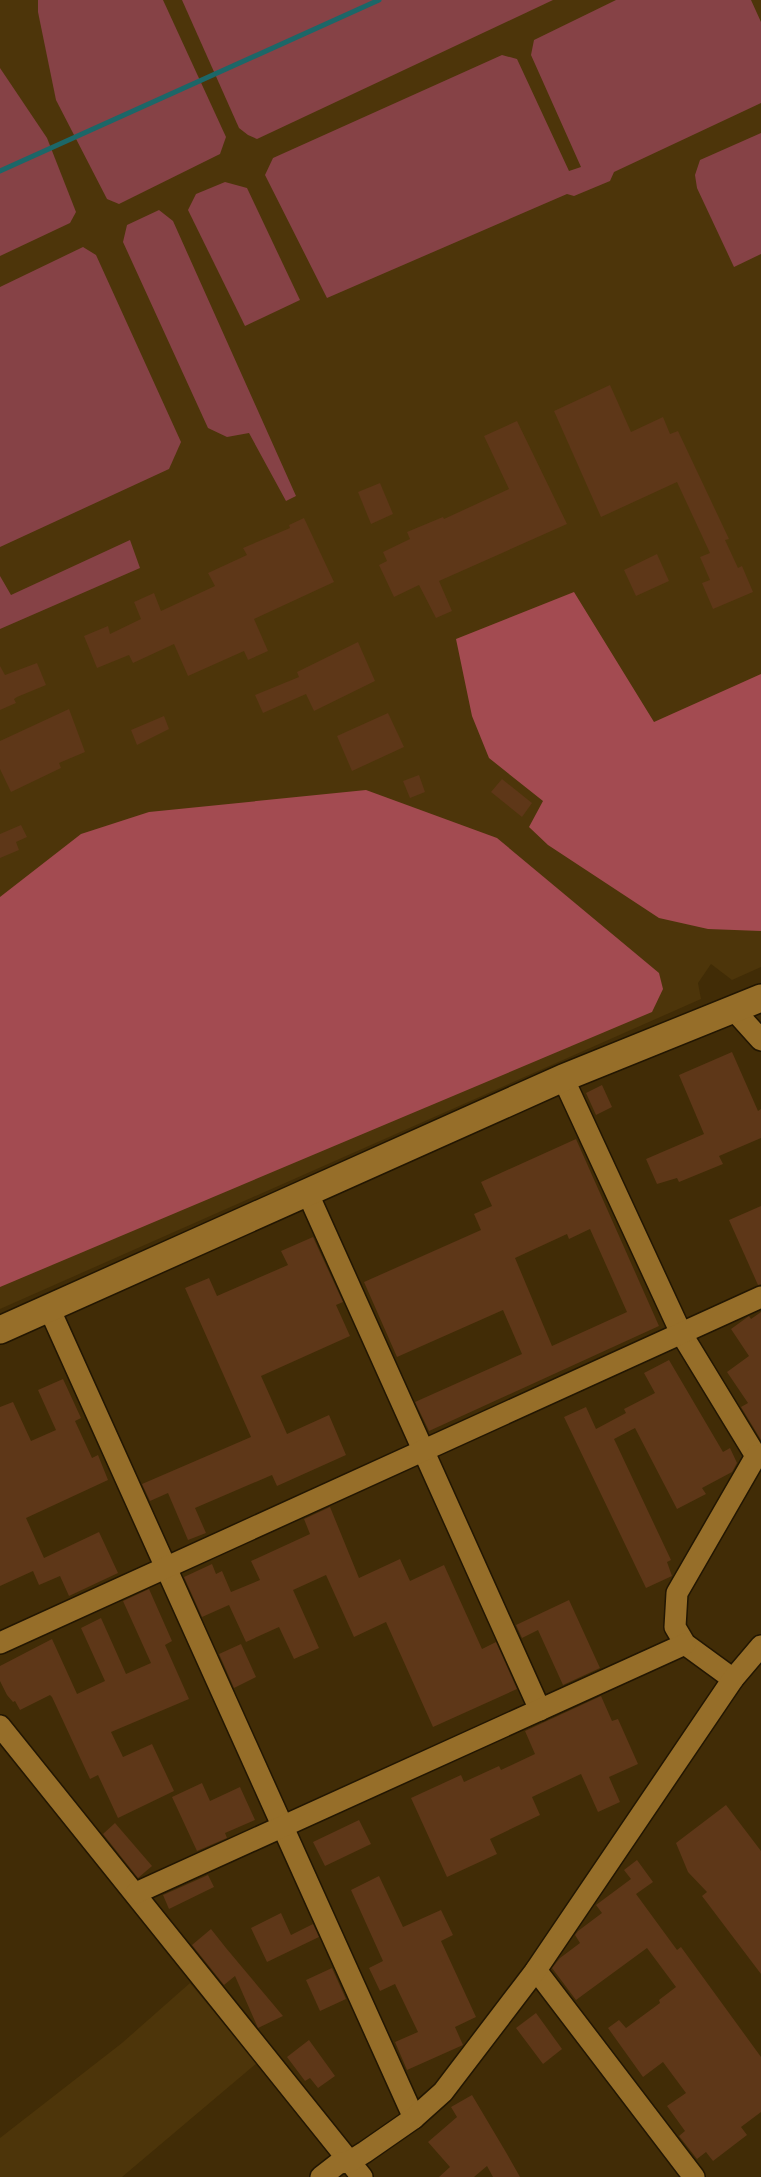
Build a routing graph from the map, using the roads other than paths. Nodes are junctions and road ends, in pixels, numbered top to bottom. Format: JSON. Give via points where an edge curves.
{"nodes":[{"id":1,"x":761,"y":998,"type":"edge"},
{"id":2,"x":734,"y":1010,"type":"junction"},
{"id":3,"x":761,"y":1040,"type":"edge"},
{"id":4,"x":563,"y":1078,"type":"junction"},
{"id":5,"x":308,"y":1194,"type":"junction"},
{"id":6,"x":761,"y":1297,"type":"edge"},
{"id":7,"x":49,"y":1308,"type":"junction"},
{"id":8,"x":0,"y":1330,"type":"edge"},
{"id":9,"x":681,"y":1333,"type":"junction"},
{"id":10,"x":423,"y":1450,"type":"junction"},
{"id":11,"x":759,"y":1457,"type":"edge"},
{"id":12,"x":166,"y":1567,"type":"junction"},
{"id":13,"x":0,"y":1643,"type":"edge"},
{"id":14,"x":685,"y":1644,"type":"junction"},
{"id":15,"x":761,"y":1646,"type":"edge"},
{"id":16,"x":733,"y":1679,"type":"junction"},
{"id":17,"x":540,"y":1710,"type":"junction"},
{"id":18,"x":0,"y":1726,"type":"edge"},
{"id":19,"x":282,"y":1827,"type":"junction"},
{"id":20,"x":136,"y":1893,"type":"junction"},
{"id":21,"x":536,"y":1970,"type":"junction"},
{"id":22,"x":414,"y":2118,"type":"junction"},
{"id":23,"x":356,"y":2169,"type":"edge"},
{"id":24,"x":321,"y":2177,"type":"edge"},
{"id":25,"x":694,"y":2177,"type":"edge"}],
"edges":[{"from":1,"to":2,"type":"street"},
{"from":2,"to":3,"type":"street"},
{"from":2,"to":4,"type":"street"},
{"from":4,"to":5,"type":"street"},
{"from":4,"to":9,"type":"street"},
{"from":5,"to":7,"type":"street"},
{"from":5,"to":10,"type":"street"},
{"from":6,"to":9,"type":"street"},
{"from":7,"to":8,"type":"street"},
{"from":7,"to":12,"type":"street"},
{"from":9,"to":10,"type":"street"},
{"from":9,"to":11,"type":"street"},
{"from":10,"to":12,"type":"street"},
{"from":10,"to":17,"type":"street"},
{"from":11,"to":14,"type":"street","via":[[677,1593],[675,1627]]},
{"from":12,"to":13,"type":"street"},
{"from":12,"to":19,"type":"street"},
{"from":14,"to":16,"type":"street"},
{"from":14,"to":17,"type":"street"},
{"from":15,"to":16,"type":"street"},
{"from":16,"to":21,"type":"street"},
{"from":17,"to":19,"type":"street"},
{"from":18,"to":20,"type":"street"},
{"from":19,"to":20,"type":"street"},
{"from":19,"to":22,"type":"street"},
{"from":20,"to":23,"type":"street"},
{"from":21,"to":22,"type":"street","via":[[443,2092]]},
{"from":21,"to":25,"type":"street"},
{"from":22,"to":23,"type":"street"},
{"from":23,"to":24,"type":"street","via":[[339,2163]]}]}
